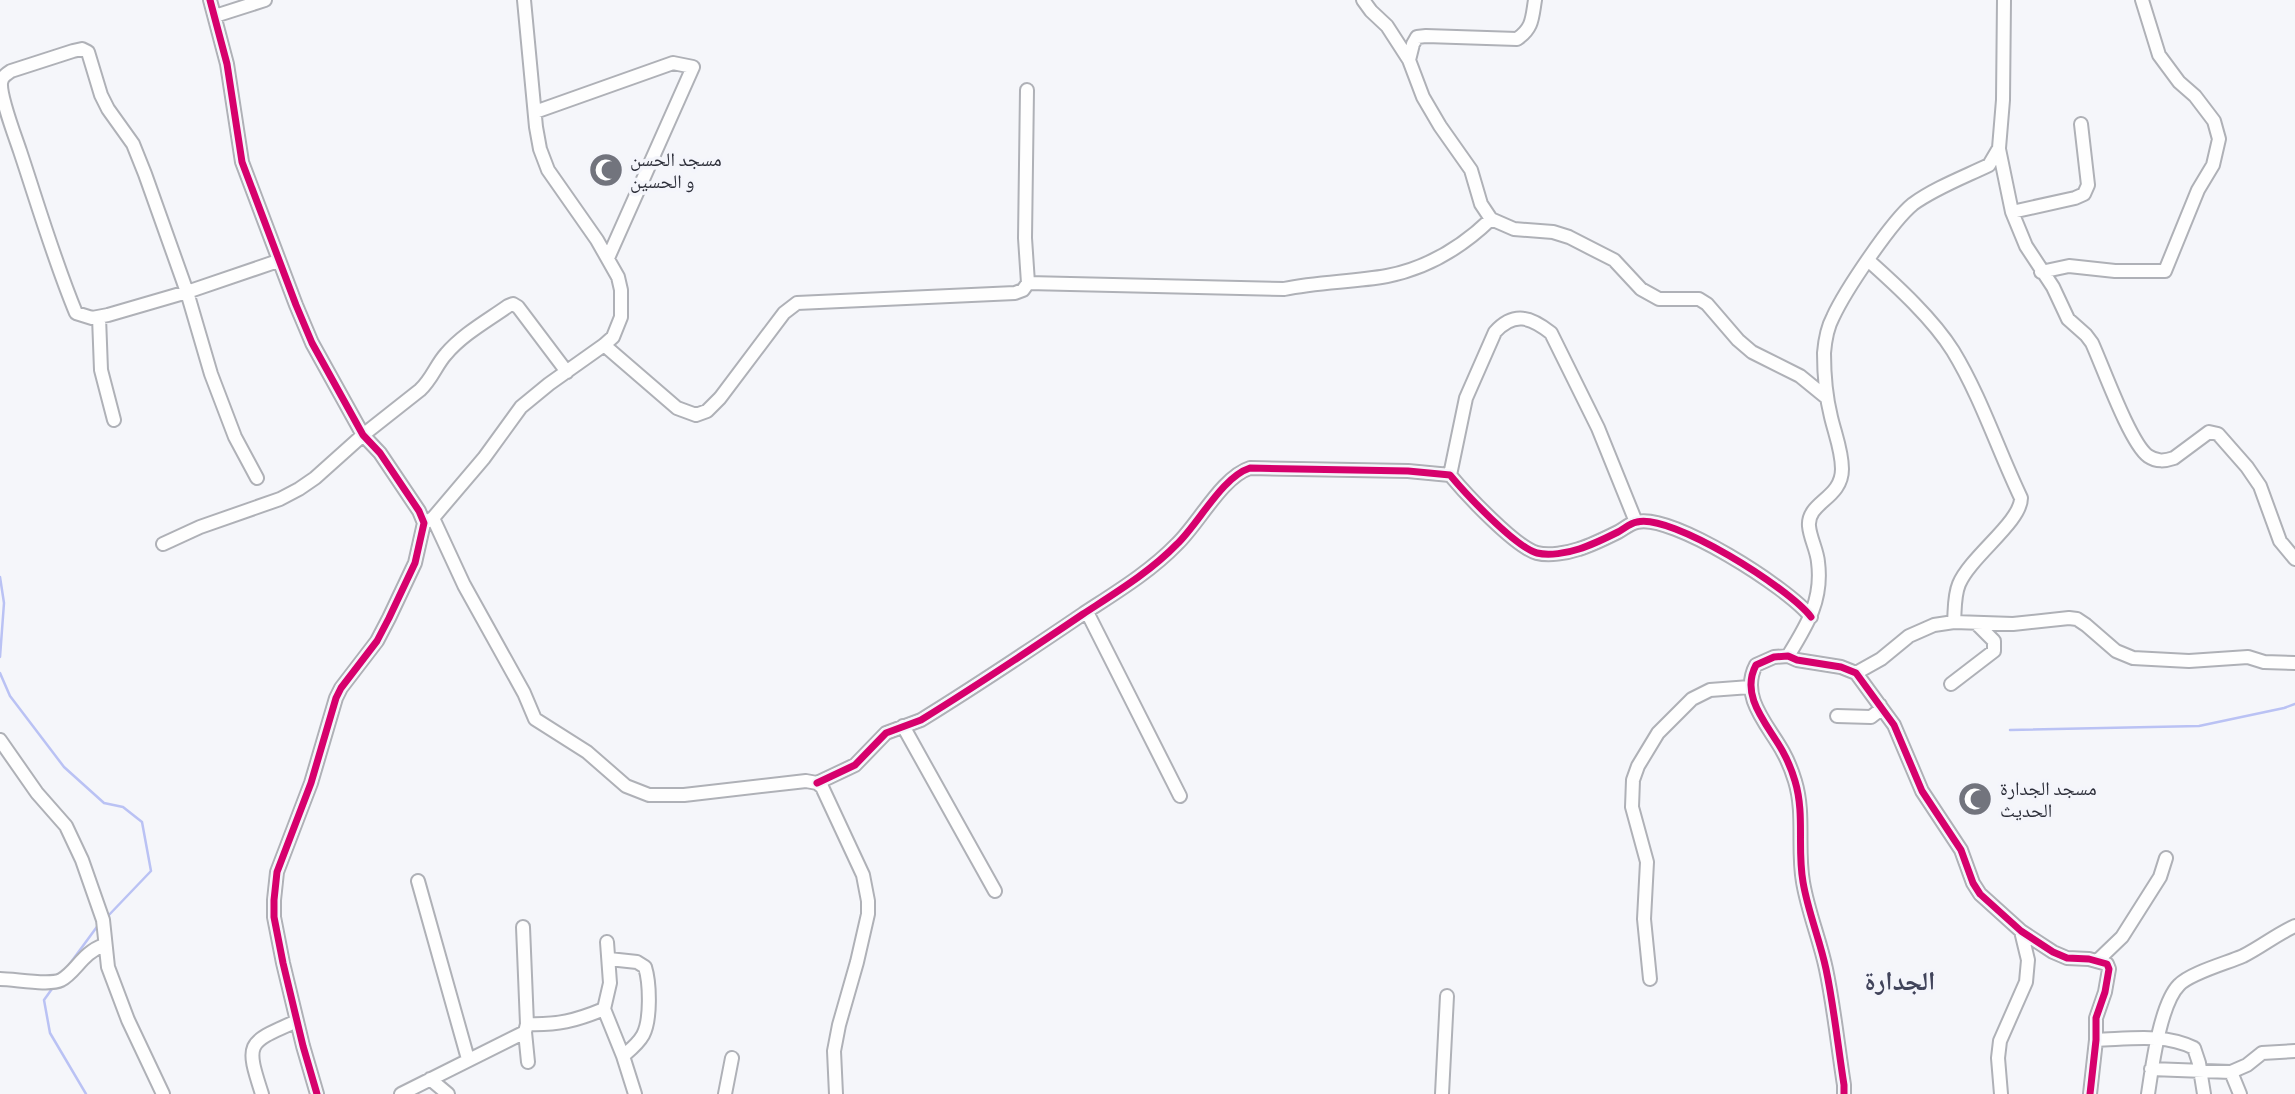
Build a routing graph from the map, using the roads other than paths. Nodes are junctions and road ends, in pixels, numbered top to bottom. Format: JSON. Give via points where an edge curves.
{"nodes":[{"id":1,"x":210,"y":0,"type":"edge"},
{"id":2,"x":265,"y":0,"type":"edge"},
{"id":3,"x":524,"y":0,"type":"edge"},
{"id":4,"x":1363,"y":0,"type":"edge"},
{"id":5,"x":1535,"y":0,"type":"edge"},
{"id":6,"x":2004,"y":0,"type":"edge"},
{"id":7,"x":2142,"y":0,"type":"edge"},
{"id":8,"x":215,"y":16,"type":"junction"},
{"id":9,"x":1409,"y":60,"type":"junction"},
{"id":10,"x":1027,"y":90,"type":"dead end"},
{"id":11,"x":535,"y":111,"type":"junction"},
{"id":12,"x":2081,"y":124,"type":"dead end"},
{"id":13,"x":1999,"y":148,"type":"junction"},
{"id":14,"x":1989,"y":165,"type":"junction"},
{"id":15,"x":2003,"y":170,"type":"junction"},
{"id":16,"x":2012,"y":212,"type":"junction"},
{"id":17,"x":1491,"y":219,"type":"junction"},
{"id":18,"x":608,"y":258,"type":"junction"},
{"id":19,"x":278,"y":261,"type":"junction"},
{"id":20,"x":1869,"y":261,"type":"junction"},
{"id":21,"x":2041,"y":272,"type":"junction"},
{"id":22,"x":1028,"y":283,"type":"junction"},
{"id":23,"x":187,"y":292,"type":"junction"},
{"id":24,"x":99,"y":317,"type":"junction"},
{"id":25,"x":604,"y":345,"type":"junction"},
{"id":26,"x":567,"y":372,"type":"junction"},
{"id":27,"x":1827,"y":398,"type":"junction"},
{"id":28,"x":114,"y":420,"type":"dead end"},
{"id":29,"x":363,"y":435,"type":"junction"},
{"id":30,"x":1450,"y":475,"type":"junction"},
{"id":31,"x":257,"y":478,"type":"dead end"},
{"id":32,"x":428,"y":521,"type":"junction"},
{"id":33,"x":1636,"y":522,"type":"junction"},
{"id":34,"x":163,"y":544,"type":"dead end"},
{"id":35,"x":2295,"y":559,"type":"edge"},
{"id":36,"x":1087,"y":612,"type":"junction"},
{"id":37,"x":1811,"y":617,"type":"junction"},
{"id":38,"x":1954,"y":622,"type":"junction"},
{"id":39,"x":1976,"y":623,"type":"junction"},
{"id":40,"x":1788,"y":656,"type":"junction"},
{"id":41,"x":2295,"y":663,"type":"edge"},
{"id":42,"x":1856,"y":673,"type":"junction"},
{"id":43,"x":1951,"y":684,"type":"dead end"},
{"id":44,"x":1750,"y":688,"type":"junction"},
{"id":45,"x":1880,"y":705,"type":"junction"},
{"id":46,"x":1837,"y":716,"type":"dead end"},
{"id":47,"x":903,"y":726,"type":"junction"},
{"id":48,"x":0,"y":740,"type":"edge"},
{"id":49,"x":817,"y":783,"type":"junction"},
{"id":50,"x":1180,"y":796,"type":"dead end"},
{"id":51,"x":2166,"y":858,"type":"dead end"},
{"id":52,"x":418,"y":881,"type":"dead end"},
{"id":53,"x":995,"y":891,"type":"dead end"},
{"id":54,"x":2295,"y":926,"type":"edge"},
{"id":55,"x":523,"y":927,"type":"dead end"},
{"id":56,"x":2021,"y":931,"type":"junction"},
{"id":57,"x":607,"y":942,"type":"dead end"},
{"id":58,"x":104,"y":945,"type":"junction"},
{"id":59,"x":609,"y":959,"type":"junction"},
{"id":60,"x":2097,"y":961,"type":"junction"},
{"id":61,"x":0,"y":979,"type":"edge"},
{"id":62,"x":1650,"y":979,"type":"dead end"},
{"id":63,"x":1447,"y":996,"type":"dead end"},
{"id":64,"x":604,"y":1009,"type":"junction"},
{"id":65,"x":297,"y":1021,"type":"junction"},
{"id":66,"x":526,"y":1028,"type":"junction"},
{"id":67,"x":2158,"y":1038,"type":"junction"},
{"id":68,"x":2096,"y":1040,"type":"junction"},
{"id":69,"x":2295,"y":1051,"type":"edge"},
{"id":70,"x":623,"y":1056,"type":"junction"},
{"id":71,"x":732,"y":1058,"type":"dead end"},
{"id":72,"x":468,"y":1059,"type":"junction"},
{"id":73,"x":528,"y":1062,"type":"dead end"},
{"id":74,"x":2151,"y":1069,"type":"junction"},
{"id":75,"x":2200,"y":1071,"type":"junction"},
{"id":76,"x":2231,"y":1072,"type":"junction"},
{"id":77,"x":430,"y":1079,"type":"junction"},
{"id":78,"x":163,"y":1094,"type":"edge"},
{"id":79,"x":262,"y":1094,"type":"edge"},
{"id":80,"x":317,"y":1094,"type":"edge"},
{"id":81,"x":401,"y":1094,"type":"edge"},
{"id":82,"x":448,"y":1094,"type":"edge"},
{"id":83,"x":635,"y":1094,"type":"edge"},
{"id":84,"x":725,"y":1094,"type":"edge"},
{"id":85,"x":836,"y":1094,"type":"edge"},
{"id":86,"x":1442,"y":1094,"type":"edge"},
{"id":87,"x":1844,"y":1094,"type":"edge"},
{"id":88,"x":2001,"y":1094,"type":"edge"},
{"id":89,"x":2090,"y":1094,"type":"edge"},
{"id":90,"x":2148,"y":1094,"type":"edge"},
{"id":91,"x":2204,"y":1094,"type":"edge"},
{"id":92,"x":2240,"y":1094,"type":"edge"}],
"edges":[{"from":1,"to":8,"type":"street"},
{"from":2,"to":8,"type":"street"},
{"from":3,"to":11,"type":"street"},
{"from":4,"to":9,"type":"street"},
{"from":5,"to":9,"type":"street","via":[[1527,32],[1517,39],[1418,37]]},
{"from":6,"to":13,"type":"street"},
{"from":7,"to":21,"type":"street","via":[[2160,55],[2217,129],[2213,165],[2165,271],[2069,266]]},
{"from":8,"to":19,"type":"street","via":[[242,162]]},
{"from":9,"to":17,"type":"street","via":[[1423,97],[1471,170],[1481,204]]},
{"from":10,"to":22,"type":"street"},
{"from":11,"to":18,"type":"street","via":[[548,170]]},
{"from":11,"to":18,"type":"street","via":[[673,63],[693,66]]},
{"from":12,"to":16,"type":"street","via":[[2088,185],[2084,194]]},
{"from":13,"to":14,"type":"street"},
{"from":13,"to":15,"type":"street"},
{"from":14,"to":15,"type":"street"},
{"from":14,"to":20,"type":"street","via":[[1915,203]]},
{"from":15,"to":16,"type":"street"},
{"from":16,"to":21,"type":"street"},
{"from":17,"to":22,"type":"street","via":[[1431,262],[1378,277],[1284,289]]},
{"from":17,"to":27,"type":"street","via":[[1514,229],[1569,237],[1614,260],[1641,289],[1659,299],[1699,299],[1752,352],[1800,376]]},
{"from":18,"to":25,"type":"street","via":[[621,290],[621,317],[613,337]]},
{"from":19,"to":23,"type":"street"},
{"from":19,"to":29,"type":"street","via":[[313,343]]},
{"from":20,"to":27,"type":"street","via":[[1828,330],[1824,354]]},
{"from":20,"to":38,"type":"street","via":[[1951,349],[2021,498],[2016,515],[1959,584]]},
{"from":21,"to":35,"type":"street","via":[[2069,321],[2089,338],[2142,450],[2155,460],[2169,460],[2209,432],[2218,434],[2260,486],[2280,541]]},
{"from":22,"to":25,"type":"street","via":[[1015,293],[797,303],[784,313],[720,398],[696,415],[677,408]]},
{"from":23,"to":24,"type":"street"},
{"from":23,"to":24,"type":"street","via":[[133,144],[104,102],[88,52],[72,51],[8,73],[2,89],[76,313]]},
{"from":23,"to":31,"type":"street","via":[[235,438]]},
{"from":24,"to":28,"type":"street","via":[[100,370]]},
{"from":25,"to":26,"type":"street"},
{"from":26,"to":29,"type":"street","via":[[513,304],[461,338],[428,383]]},
{"from":26,"to":32,"type":"street","via":[[521,407],[484,458]]},
{"from":27,"to":37,"type":"street","via":[[1842,467],[1836,490],[1809,518],[1819,565]]},
{"from":29,"to":32,"type":"street"},
{"from":29,"to":34,"type":"street","via":[[299,489]]},
{"from":30,"to":33,"type":"street","via":[[1482,510],[1537,553],[1577,550]]},
{"from":30,"to":33,"type":"street","via":[[1466,398],[1495,332],[1503,324],[1525,318],[1550,334],[1598,428]]},
{"from":30,"to":36,"type":"street","via":[[1281,467],[1239,471],[1176,546]]},
{"from":32,"to":49,"type":"street","via":[[535,719],[587,752],[626,786],[649,795],[684,795]]},
{"from":32,"to":65,"type":"street","via":[[415,563],[389,618],[336,698],[311,783],[277,872],[274,917]]},
{"from":33,"to":37,"type":"street","via":[[1652,521],[1728,554],[1790,595]]},
{"from":36,"to":47,"type":"street","via":[[921,720]]},
{"from":36,"to":50,"type":"street"},
{"from":37,"to":40,"type":"street"},
{"from":38,"to":39,"type":"street"},
{"from":38,"to":42,"type":"street","via":[[1924,628]]},
{"from":39,"to":41,"type":"street","via":[[2073,618],[2116,651],[2133,658],[2248,657]]},
{"from":39,"to":43,"type":"street","via":[[1994,640],[1994,651]]},
{"from":40,"to":42,"type":"street"},
{"from":40,"to":44,"type":"street","via":[[1756,665]]},
{"from":42,"to":45,"type":"street"},
{"from":44,"to":62,"type":"street","via":[[1710,690],[1692,699],[1658,733],[1633,780],[1632,807],[1647,862],[1644,919]]},
{"from":44,"to":87,"type":"street","via":[[1796,785],[1801,809],[1801,872],[1826,969]]},
{"from":45,"to":46,"type":"street","via":[[1871,717]]},
{"from":45,"to":56,"type":"street","via":[[1922,791],[1961,850],[1973,883]]},
{"from":47,"to":49,"type":"street","via":[[881,737],[855,765]]},
{"from":47,"to":53,"type":"street"},
{"from":48,"to":58,"type":"street","via":[[66,825],[103,920]]},
{"from":49,"to":85,"type":"street","via":[[863,875],[868,901],[836,1038]]},
{"from":51,"to":60,"type":"street","via":[[2160,877],[2122,937]]},
{"from":52,"to":72,"type":"street"},
{"from":54,"to":67,"type":"street","via":[[2178,985]]},
{"from":55,"to":66,"type":"street"},
{"from":56,"to":60,"type":"street","via":[[2062,956]]},
{"from":56,"to":88,"type":"street","via":[[2028,960],[2026,982],[2000,1041]]},
{"from":57,"to":59,"type":"street"},
{"from":58,"to":61,"type":"street","via":[[62,979]]},
{"from":58,"to":78,"type":"street","via":[[112,978]]},
{"from":59,"to":64,"type":"street"},
{"from":59,"to":70,"type":"street","via":[[637,962],[648,977],[646,1026]]},
{"from":60,"to":68,"type":"street","via":[[2109,969],[2096,1018]]},
{"from":63,"to":86,"type":"street"},
{"from":64,"to":66,"type":"street","via":[[576,1021]]},
{"from":64,"to":70,"type":"street"},
{"from":65,"to":79,"type":"street","via":[[258,1040],[252,1050],[251,1062]]},
{"from":65,"to":80,"type":"street"},
{"from":66,"to":72,"type":"street"},
{"from":66,"to":73,"type":"street"},
{"from":67,"to":68,"type":"street"},
{"from":67,"to":74,"type":"street"},
{"from":67,"to":75,"type":"street","via":[[2194,1048]]},
{"from":68,"to":89,"type":"street"},
{"from":69,"to":76,"type":"street","via":[[2262,1053]]},
{"from":70,"to":83,"type":"street"},
{"from":71,"to":84,"type":"street"},
{"from":72,"to":77,"type":"street"},
{"from":74,"to":75,"type":"street"},
{"from":74,"to":90,"type":"street"},
{"from":75,"to":76,"type":"street"},
{"from":75,"to":91,"type":"street"},
{"from":76,"to":92,"type":"street"},
{"from":77,"to":81,"type":"street"},
{"from":77,"to":82,"type":"street"}]}
